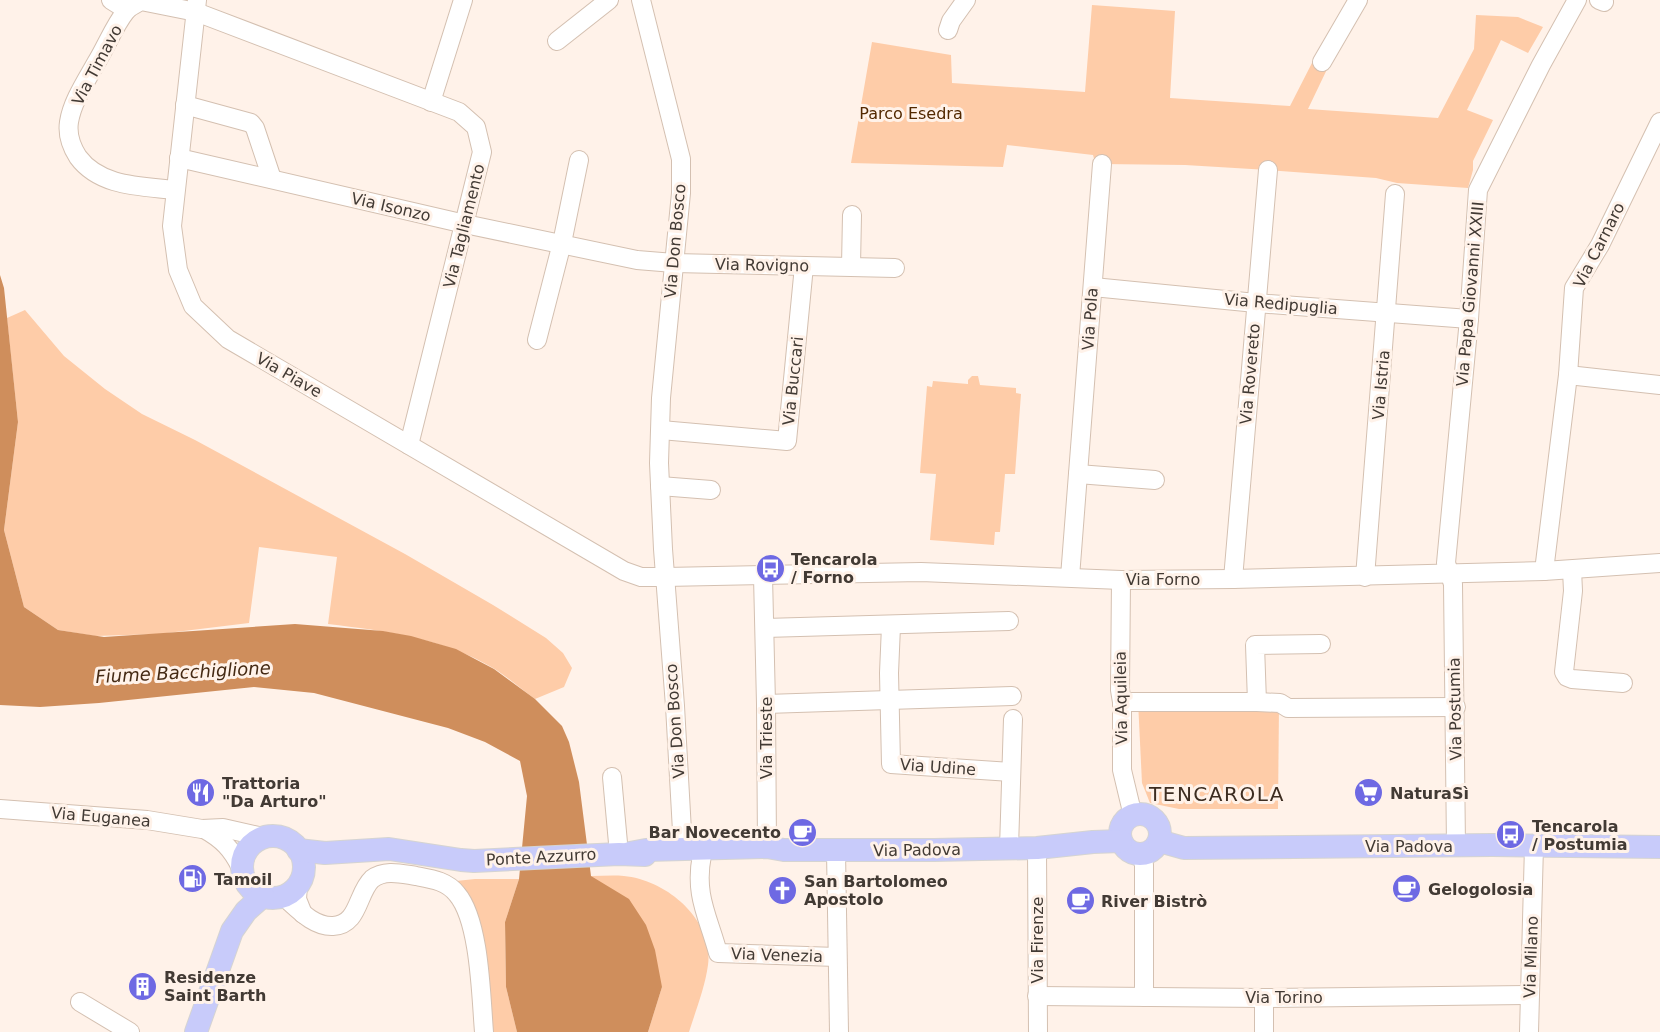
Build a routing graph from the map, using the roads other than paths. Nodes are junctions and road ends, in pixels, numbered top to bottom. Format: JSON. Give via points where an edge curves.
{"nodes":[{"id":1,"x":111,"y":0,"type":"edge"},
{"id":2,"x":463,"y":0,"type":"edge"},
{"id":3,"x":609,"y":0,"type":"edge"},
{"id":4,"x":630,"y":0,"type":"edge"},
{"id":5,"x":636,"y":0,"type":"edge"},
{"id":6,"x":641,"y":0,"type":"edge"},
{"id":7,"x":966,"y":0,"type":"edge"},
{"id":8,"x":1358,"y":0,"type":"edge"},
{"id":9,"x":1577,"y":0,"type":"edge"},
{"id":10,"x":196,"y":6,"type":"edge"},
{"id":11,"x":127,"y":10,"type":"junction"},
{"id":12,"x":948,"y":30,"type":"dead end"},
{"id":13,"x":557,"y":41,"type":"dead end"},
{"id":14,"x":1322,"y":62,"type":"dead end"},
{"id":15,"x":431,"y":102,"type":"junction"},
{"id":16,"x":185,"y":105,"type":"junction"},
{"id":17,"x":1660,"y":122,"type":"edge"},
{"id":18,"x":179,"y":158,"type":"junction"},
{"id":19,"x":579,"y":160,"type":"dead end"},
{"id":20,"x":1101,"y":164,"type":"dead end"},
{"id":21,"x":1268,"y":170,"type":"dead end"},
{"id":22,"x":272,"y":179,"type":"junction"},
{"id":23,"x":175,"y":190,"type":"junction"},
{"id":24,"x":1395,"y":194,"type":"dead end"},
{"id":25,"x":852,"y":215,"type":"dead end"},
{"id":26,"x":465,"y":224,"type":"junction"},
{"id":27,"x":562,"y":243,"type":"junction"},
{"id":28,"x":674,"y":263,"type":"junction"},
{"id":29,"x":804,"y":266,"type":"junction"},
{"id":30,"x":851,"y":266,"type":"junction"},
{"id":31,"x":895,"y":268,"type":"dead end"},
{"id":32,"x":1093,"y":287,"type":"junction"},
{"id":33,"x":1256,"y":303,"type":"junction"},
{"id":34,"x":1386,"y":313,"type":"junction"},
{"id":35,"x":1469,"y":320,"type":"junction"},
{"id":36,"x":537,"y":340,"type":"dead end"},
{"id":37,"x":1568,"y":375,"type":"junction"},
{"id":38,"x":1660,"y":385,"type":"edge"},
{"id":39,"x":661,"y":429,"type":"junction"},
{"id":40,"x":409,"y":445,"type":"junction"},
{"id":41,"x":1078,"y":474,"type":"junction"},
{"id":42,"x":1155,"y":480,"type":"dead end"},
{"id":43,"x":660,"y":486,"type":"junction"},
{"id":44,"x":711,"y":490,"type":"dead end"},
{"id":45,"x":1660,"y":563,"type":"edge"},
{"id":46,"x":1572,"y":570,"type":"junction"},
{"id":47,"x":1544,"y":571,"type":"junction"},
{"id":48,"x":1449,"y":574,"type":"junction"},
{"id":49,"x":763,"y":576,"type":"junction"},
{"id":50,"x":665,"y":577,"type":"junction"},
{"id":51,"x":1070,"y":577,"type":"junction"},
{"id":52,"x":1365,"y":577,"type":"junction"},
{"id":53,"x":1233,"y":579,"type":"junction"},
{"id":54,"x":1121,"y":580,"type":"junction"},
{"id":55,"x":1009,"y":621,"type":"dead end"},
{"id":56,"x":891,"y":626,"type":"junction"},
{"id":57,"x":765,"y":628,"type":"junction"},
{"id":58,"x":1321,"y":644,"type":"dead end"},
{"id":59,"x":1623,"y":683,"type":"dead end"},
{"id":60,"x":1012,"y":696,"type":"dead end"},
{"id":61,"x":889,"y":701,"type":"junction"},
{"id":62,"x":1122,"y":702,"type":"junction"},
{"id":63,"x":1257,"y":702,"type":"junction"},
{"id":64,"x":766,"y":704,"type":"junction"},
{"id":65,"x":1456,"y":707,"type":"junction"},
{"id":66,"x":1013,"y":719,"type":"dead end"},
{"id":67,"x":1011,"y":772,"type":"junction"},
{"id":68,"x":612,"y":777,"type":"dead end"},
{"id":69,"x":0,"y":809,"type":"edge"},
{"id":70,"x":1133,"y":816,"type":"junction"},
{"id":71,"x":202,"y":829,"type":"junction"},
{"id":72,"x":263,"y":837,"type":"junction"},
{"id":73,"x":1121,"y":841,"type":"junction"},
{"id":74,"x":1456,"y":846,"type":"junction"},
{"id":75,"x":1534,"y":846,"type":"junction"},
{"id":76,"x":1660,"y":847,"type":"edge"},
{"id":77,"x":775,"y":848,"type":"junction"},
{"id":78,"x":1009,"y":848,"type":"junction"},
{"id":79,"x":1037,"y":848,"type":"junction"},
{"id":80,"x":298,"y":849,"type":"junction"},
{"id":81,"x":836,"y":850,"type":"junction"},
{"id":82,"x":348,"y":852,"type":"junction"},
{"id":83,"x":692,"y":852,"type":"junction"},
{"id":84,"x":1148,"y":853,"type":"junction"},
{"id":85,"x":619,"y":854,"type":"junction"},
{"id":86,"x":474,"y":861,"type":"joint"},
{"id":87,"x":242,"y":872,"type":"junction"},
{"id":88,"x":286,"y":889,"type":"junction"},
{"id":89,"x":232,"y":931,"type":"junction"},
{"id":90,"x":837,"y":957,"type":"junction"},
{"id":91,"x":1530,"y":995,"type":"junction"},
{"id":92,"x":1037,"y":996,"type":"junction"},
{"id":93,"x":1144,"y":997,"type":"junction"},
{"id":94,"x":1264,"y":998,"type":"junction"},
{"id":95,"x":80,"y":1002,"type":"dead end"},
{"id":96,"x":130,"y":1032,"type":"edge"},
{"id":97,"x":196,"y":1032,"type":"edge"},
{"id":98,"x":484,"y":1032,"type":"edge"},
{"id":99,"x":839,"y":1032,"type":"edge"},
{"id":100,"x":1038,"y":1032,"type":"edge"},
{"id":101,"x":1264,"y":1032,"type":"edge"},
{"id":102,"x":1530,"y":1032,"type":"edge"}],
"edges":[{"from":1,"to":11,"type":"street"},
{"from":2,"to":15,"type":"street"},
{"from":3,"to":13,"type":"street"},
{"from":4,"to":5,"type":"street"},
{"from":6,"to":28,"type":"street","name":"Via Don Bosco","via":[[681,159]]},
{"from":7,"to":12,"type":"street"},
{"from":8,"to":14,"type":"street"},
{"from":9,"to":35,"type":"street","name":"Via Papa Giovanni XXIII","via":[[1478,190]]},
{"from":10,"to":11,"type":"street","name":"Via Timavo","via":[[141,1]]},
{"from":10,"to":15,"type":"street","name":"Via Tagliamento"},
{"from":10,"to":16,"type":"street","name":"Via Piave"},
{"from":11,"to":23,"type":"street","name":"Via Timavo","via":[[74,108],[69,137],[83,163],[100,176],[121,183]]},
{"from":15,"to":26,"type":"street","name":"Via Tagliamento","via":[[459,112],[476,127],[482,152]]},
{"from":16,"to":18,"type":"street","name":"Via Piave"},
{"from":16,"to":22,"type":"street","via":[[251,123]]},
{"from":17,"to":37,"type":"street","name":"Via Carnaro","via":[[1574,288]]},
{"from":18,"to":22,"type":"street","name":"Via Isonzo"},
{"from":18,"to":23,"type":"street","name":"Via Piave"},
{"from":19,"to":27,"type":"street"},
{"from":20,"to":32,"type":"street","name":"Via Pola"},
{"from":21,"to":33,"type":"street","name":"Via Rovereto"},
{"from":22,"to":26,"type":"street","name":"Via Isonzo"},
{"from":23,"to":40,"type":"street","name":"Via Piave","via":[[172,226],[178,270],[193,306],[228,339]]},
{"from":24,"to":34,"type":"street","name":"Via Istria"},
{"from":25,"to":30,"type":"street"},
{"from":26,"to":27,"type":"street","name":"Via Isonzo"},
{"from":26,"to":40,"type":"street","name":"Via Tagliamento"},
{"from":27,"to":28,"type":"street","name":"Via Isonzo","via":[[637,260]]},
{"from":27,"to":36,"type":"street"},
{"from":28,"to":29,"type":"street","name":"Via Rovigno"},
{"from":28,"to":39,"type":"street","name":"Via Don Bosco"},
{"from":29,"to":30,"type":"street","name":"Via Rovigno"},
{"from":29,"to":39,"type":"street","name":"Via Buccari","via":[[787,441]]},
{"from":30,"to":31,"type":"street","name":"Via Rovigno"},
{"from":32,"to":33,"type":"street","name":"Via Redipuglia"},
{"from":32,"to":41,"type":"street","name":"Via Pola"},
{"from":33,"to":34,"type":"street","name":"Via Redipuglia"},
{"from":33,"to":53,"type":"street","name":"Via Rovereto"},
{"from":34,"to":35,"type":"street","name":"Via Redipuglia"},
{"from":34,"to":52,"type":"street","name":"Via Istria"},
{"from":35,"to":48,"type":"street","name":"Via Papa Giovanni XXIII","via":[[1446,563]]},
{"from":37,"to":38,"type":"street"},
{"from":37,"to":47,"type":"street","name":"Via Carnaro"},
{"from":39,"to":43,"type":"street","name":"Via Don Bosco"},
{"from":40,"to":50,"type":"street","name":"Via Piave","via":[[624,571]]},
{"from":41,"to":42,"type":"street"},
{"from":41,"to":51,"type":"street","name":"Via Pola"},
{"from":43,"to":44,"type":"street"},
{"from":43,"to":50,"type":"street","name":"Via Don Bosco"},
{"from":45,"to":46,"type":"street","name":"Via Forno"},
{"from":46,"to":47,"type":"street","name":"Via Forno"},
{"from":46,"to":59,"type":"street","via":[[1564,672],[1572,679]]},
{"from":47,"to":48,"type":"street","name":"Via Forno"},
{"from":48,"to":52,"type":"street","name":"Via Forno"},
{"from":48,"to":65,"type":"street","name":"Via Postumia","via":[[1454,585]]},
{"from":49,"to":50,"type":"street","name":"Via Forno"},
{"from":49,"to":51,"type":"street","name":"Via Forno","via":[[921,572]]},
{"from":49,"to":57,"type":"street","name":"Via Trieste"},
{"from":50,"to":83,"type":"street","name":"Via Don Bosco"},
{"from":51,"to":54,"type":"street","name":"Via Forno"},
{"from":52,"to":53,"type":"street","name":"Via Forno"},
{"from":53,"to":54,"type":"street","name":"Via Forno"},
{"from":54,"to":62,"type":"street","name":"Via Aquileia"},
{"from":55,"to":56,"type":"street"},
{"from":56,"to":57,"type":"street"},
{"from":56,"to":61,"type":"street"},
{"from":57,"to":64,"type":"street","name":"Via Trieste"},
{"from":58,"to":63,"type":"street","via":[[1255,645]]},
{"from":60,"to":61,"type":"street"},
{"from":61,"to":64,"type":"street"},
{"from":61,"to":67,"type":"street","name":"Via Udine","via":[[891,764]]},
{"from":62,"to":63,"type":"street"},
{"from":62,"to":70,"type":"street","name":"Via Aquileia","via":[[1122,770]]},
{"from":63,"to":65,"type":"street","via":[[1280,703],[1288,708]]},
{"from":64,"to":77,"type":"street","name":"Via Trieste"},
{"from":65,"to":74,"type":"street","name":"Via Postumia"},
{"from":66,"to":67,"type":"street"},
{"from":67,"to":78,"type":"street"},
{"from":68,"to":85,"type":"street"},
{"from":69,"to":71,"type":"street","name":"Via Euganea","via":[[117,817]]},
{"from":70,"to":73,"type":"main road","via":[[1122,826]]},
{"from":70,"to":84,"type":"main road","via":[[1146,816],[1159,828]]},
{"from":71,"to":72,"type":"street","name":"Via Euganea","via":[[223,828]]},
{"from":71,"to":87,"type":"street","name":"Via Euganea","via":[[224,842]]},
{"from":72,"to":80,"type":"main road","name":"Via Euganea","via":[[286,839]]},
{"from":72,"to":87,"type":"main road","via":[[247,849]]},
{"from":73,"to":79,"type":"main road","name":"Via Padova"},
{"from":73,"to":84,"type":"main road","name":"Via Padova","via":[[1129,851]]},
{"from":74,"to":75,"type":"main road","name":"Via Padova"},
{"from":74,"to":84,"type":"main road","name":"Via Padova","via":[[1184,848]]},
{"from":75,"to":76,"type":"main road","name":"Via Padova"},
{"from":75,"to":91,"type":"street","name":"Via Milano"},
{"from":77,"to":81,"type":"main road","name":"Via Padova"},
{"from":77,"to":83,"type":"main road","name":"Via Padova","via":[[767,853]]},
{"from":78,"to":79,"type":"main road","name":"Via Padova"},
{"from":78,"to":81,"type":"main road","name":"Via Padova"},
{"from":79,"to":92,"type":"street","name":"Via Firenze"},
{"from":80,"to":82,"type":"main road","name":"Via Euganea"},
{"from":80,"to":88,"type":"main road","via":[[304,865]]},
{"from":81,"to":90,"type":"street","name":"Via Venezia"},
{"from":82,"to":86,"type":"main road","name":"Via Euganea","via":[[374,848]]},
{"from":82,"to":88,"type":"main road","name":"Via Euganea"},
{"from":83,"to":85,"type":"main road","name":"Via Padova"},
{"from":83,"to":90,"type":"street","name":"Via Venezia","via":[[699,894],[718,953]]},
{"from":84,"to":93,"type":"street"},
{"from":85,"to":86,"type":"main road","name":"Ponte Azzurro"},
{"from":87,"to":88,"type":"main road","name":"Via Euganea","via":[[250,889]]},
{"from":87,"to":89,"type":"main road"},
{"from":88,"to":89,"type":"main road","via":[[246,910]]},
{"from":88,"to":98,"type":"street","via":[[303,914],[334,927],[350,918],[372,879],[387,873],[446,884],[458,894],[471,922]]},
{"from":89,"to":97,"type":"main road"},
{"from":90,"to":99,"type":"street","name":"Via Venezia"},
{"from":91,"to":94,"type":"street","name":"Via Torino"},
{"from":91,"to":102,"type":"street","name":"Via Milano"},
{"from":92,"to":93,"type":"street","name":"Via Torino"},
{"from":92,"to":100,"type":"street","name":"Via Firenze"},
{"from":93,"to":94,"type":"street","name":"Via Torino"},
{"from":94,"to":101,"type":"street"},
{"from":95,"to":96,"type":"street"}]}
